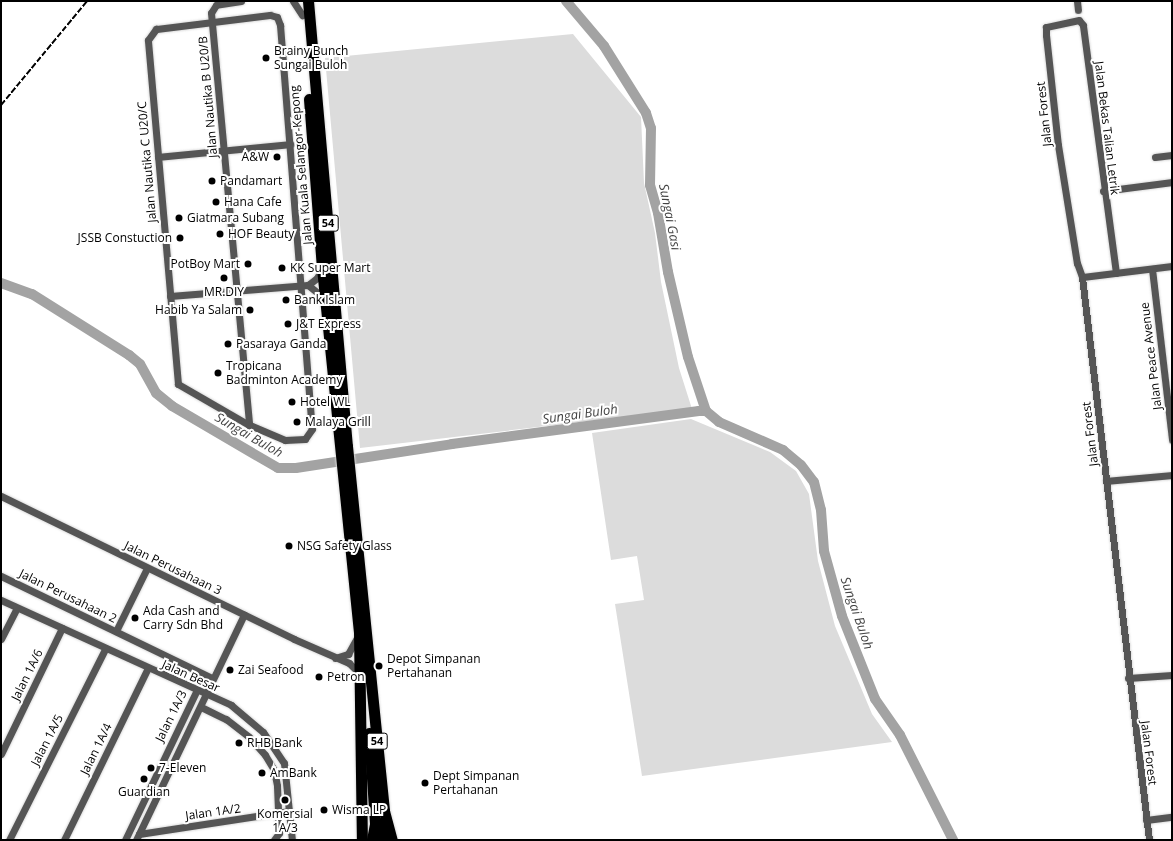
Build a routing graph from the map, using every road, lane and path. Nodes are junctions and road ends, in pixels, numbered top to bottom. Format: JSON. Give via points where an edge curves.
{"nodes":[{"id":1,"x":241,"y":1,"type":"edge"},
{"id":2,"x":292,"y":1,"type":"edge"},
{"id":3,"x":300,"y":1,"type":"edge"},
{"id":4,"x":308,"y":1,"type":"edge"},
{"id":5,"x":1077,"y":1,"type":"edge"},
{"id":6,"x":1078,"y":10,"type":"dead end"},
{"id":7,"x":302,"y":15,"type":"junction"},
{"id":8,"x":212,"y":24,"type":"junction"},
{"id":9,"x":1046,"y":27,"type":"joint"},
{"id":10,"x":290,"y":144,"type":"junction"},
{"id":11,"x":224,"y":151,"type":"junction"},
{"id":12,"x":1172,"y":155,"type":"edge"},
{"id":13,"x":158,"y":157,"type":"junction"},
{"id":14,"x":1155,"y":157,"type":"dead end"},
{"id":15,"x":1172,"y":182,"type":"edge"},
{"id":16,"x":1103,"y":191,"type":"junction"},
{"id":17,"x":1172,"y":266,"type":"edge"},
{"id":18,"x":322,"y":268,"type":"junction"},
{"id":19,"x":1152,"y":269,"type":"junction"},
{"id":20,"x":1116,"y":273,"type":"junction"},
{"id":21,"x":1082,"y":277,"type":"junction"},
{"id":22,"x":304,"y":285,"type":"junction"},
{"id":23,"x":237,"y":290,"type":"junction"},
{"id":24,"x":170,"y":296,"type":"junction"},
{"id":25,"x":326,"y":300,"type":"junction"},
{"id":26,"x":249,"y":425,"type":"junction"},
{"id":27,"x":1172,"y":440,"type":"edge"},
{"id":28,"x":344,"y":446,"type":"junction"},
{"id":29,"x":346,"y":469,"type":"junction"},
{"id":30,"x":1172,"y":475,"type":"edge"},
{"id":31,"x":1106,"y":481,"type":"junction"},
{"id":32,"x":1,"y":496,"type":"edge"},
{"id":33,"x":147,"y":568,"type":"junction"},
{"id":34,"x":1,"y":576,"type":"edge"},
{"id":35,"x":1,"y":600,"type":"edge"},
{"id":36,"x":17,"y":608,"type":"junction"},
{"id":37,"x":244,"y":614,"type":"junction"},
{"id":38,"x":62,"y":628,"type":"junction"},
{"id":39,"x":116,"y":631,"type":"junction"},
{"id":40,"x":358,"y":632,"type":"junction"},
{"id":41,"x":1,"y":639,"type":"edge"},
{"id":42,"x":368,"y":640,"type":"junction"},
{"id":43,"x":105,"y":649,"type":"junction"},
{"id":44,"x":335,"y":658,"type":"junction"},
{"id":45,"x":148,"y":668,"type":"junction"},
{"id":46,"x":359,"y":672,"type":"junction"},
{"id":47,"x":1172,"y":674,"type":"edge"},
{"id":48,"x":212,"y":678,"type":"junction"},
{"id":49,"x":1128,"y":678,"type":"junction"},
{"id":50,"x":197,"y":690,"type":"junction"},
{"id":51,"x":207,"y":694,"type":"junction"},
{"id":52,"x":201,"y":707,"type":"junction"},
{"id":53,"x":1,"y":754,"type":"edge"},
{"id":54,"x":290,"y":811,"type":"junction"},
{"id":55,"x":384,"y":811,"type":"junction"},
{"id":56,"x":278,"y":813,"type":"junction"},
{"id":57,"x":1172,"y":817,"type":"edge"},
{"id":58,"x":360,"y":819,"type":"junction"},
{"id":59,"x":1146,"y":820,"type":"junction"},
{"id":60,"x":137,"y":837,"type":"edge"},
{"id":61,"x":8,"y":840,"type":"edge"},
{"id":62,"x":64,"y":840,"type":"edge"},
{"id":63,"x":125,"y":840,"type":"edge"},
{"id":64,"x":274,"y":840,"type":"edge"},
{"id":65,"x":292,"y":840,"type":"edge"},
{"id":66,"x":355,"y":840,"type":"edge"},
{"id":67,"x":362,"y":840,"type":"edge"},
{"id":68,"x":372,"y":840,"type":"edge"},
{"id":69,"x":381,"y":840,"type":"edge"},
{"id":70,"x":392,"y":840,"type":"edge"},
{"id":71,"x":1149,"y":840,"type":"edge"}],
"edges":[{"from":1,"to":8,"type":"street","name":"Jalan Nautika B U20/B","via":[[213,7]]},
{"from":2,"to":7,"type":"street"},
{"from":3,"to":7,"type":"highway","name":"Jalan Kuala Selangor-Kepong","number":"54"},
{"from":4,"to":28,"type":"highway","name":"Jalan Kuala Selangor-Kepong","number":"54"},
{"from":5,"to":6,"type":"street"},
{"from":7,"to":18,"type":"highway","name":"Jalan Kuala Selangor-Kepong","number":"54"},
{"from":8,"to":10,"type":"street","via":[[270,15],[277,17]]},
{"from":8,"to":11,"type":"street","name":"Jalan Nautika B U20/B"},
{"from":8,"to":13,"type":"street","name":"Jalan Nautika C U20/C","via":[[156,29],[148,40]]},
{"from":9,"to":16,"type":"street","name":"Jalan Bekas Talian Letrik","via":[[1079,20],[1082,22]]},
{"from":9,"to":21,"type":"street","name":"Jalan Forest","via":[[1058,145],[1077,263]]},
{"from":10,"to":11,"type":"street"},
{"from":10,"to":22,"type":"street"},
{"from":11,"to":13,"type":"street"},
{"from":11,"to":23,"type":"street","name":"Jalan Nautika B U20/B"},
{"from":12,"to":14,"type":"street"},
{"from":13,"to":24,"type":"street","name":"Jalan Nautika C U20/C"},
{"from":15,"to":16,"type":"street"},
{"from":16,"to":20,"type":"street","name":"Jalan Bekas Talian Letrik"},
{"from":17,"to":19,"type":"street"},
{"from":18,"to":22,"type":"street","via":[[319,276]]},
{"from":18,"to":25,"type":"highway","name":"Jalan Kuala Selangor-Kepong","number":"54"},
{"from":19,"to":20,"type":"street"},
{"from":19,"to":27,"type":"street","name":"Jalan Peace Avenue"},
{"from":20,"to":21,"type":"street"},
{"from":21,"to":31,"type":"street","name":"Jalan Forest"},
{"from":22,"to":23,"type":"street"},
{"from":22,"to":25,"type":"street","via":[[319,291]]},
{"from":22,"to":26,"type":"street","via":[[312,430],[305,439],[284,440]]},
{"from":23,"to":24,"type":"street"},
{"from":23,"to":26,"type":"street","name":"Jalan Nautika B U20/B"},
{"from":24,"to":26,"type":"street","name":"Jalan Nautika C U20/C","via":[[178,384]]},
{"from":25,"to":28,"type":"highway","name":"Jalan Kuala Selangor-Kepong","number":"54"},
{"from":28,"to":29,"type":"highway","number":"54"},
{"from":29,"to":40,"type":"highway","number":"54"},
{"from":29,"to":42,"type":"highway","number":"54"},
{"from":30,"to":31,"type":"street"},
{"from":31,"to":49,"type":"street","name":"Jalan Forest"},
{"from":32,"to":33,"type":"street","name":"Jalan Perusahaan 3"},
{"from":33,"to":37,"type":"street","name":"Jalan Perusahaan 3"},
{"from":33,"to":39,"type":"street"},
{"from":34,"to":39,"type":"street","name":"Jalan Perusahaan 2"},
{"from":35,"to":36,"type":"street","name":"Jalan Besar"},
{"from":36,"to":38,"type":"street","name":"Jalan Besar"},
{"from":36,"to":41,"type":"street"},
{"from":37,"to":44,"type":"street","name":"Jalan Perusahaan 3"},
{"from":37,"to":48,"type":"street","name":"Jalan 1A/3","via":[[230,647]]},
{"from":38,"to":43,"type":"street","name":"Jalan Besar"},
{"from":38,"to":53,"type":"street","name":"Jalan 1A/6"},
{"from":39,"to":48,"type":"street","name":"Jalan Perusahaan 2"},
{"from":40,"to":44,"type":"street","via":[[348,654]]},
{"from":40,"to":46,"type":"highway","number":"54"},
{"from":42,"to":55,"type":"highway","number":"54"},
{"from":42,"to":68,"type":"highway","via":[[365,663],[375,824]]},
{"from":43,"to":45,"type":"street","name":"Jalan Besar"},
{"from":43,"to":61,"type":"street","name":"Jalan 1A/5"},
{"from":44,"to":46,"type":"street","name":"Jalan Perusahaan 3","via":[[349,663]]},
{"from":45,"to":50,"type":"street","name":"Jalan Besar"},
{"from":45,"to":62,"type":"street","name":"Jalan 1A/4"},
{"from":46,"to":58,"type":"highway","number":"54"},
{"from":47,"to":49,"type":"street"},
{"from":48,"to":51,"type":"street","name":"Jalan 1A/3"},
{"from":49,"to":59,"type":"street","name":"Jalan Forest"},
{"from":50,"to":51,"type":"street","name":"Jalan Besar"},
{"from":50,"to":63,"type":"street","name":"Jalan 1A/3"},
{"from":51,"to":52,"type":"street","name":"Jalan 1A/3"},
{"from":51,"to":54,"type":"street","name":"Jalan Besar","via":[[231,705],[263,732],[278,751],[284,763]]},
{"from":52,"to":56,"type":"street","via":[[226,719],[266,754],[274,770]]},
{"from":52,"to":60,"type":"street","name":"Jalan 1A/3"},
{"from":54,"to":56,"type":"street","name":"Jalan 1A/2"},
{"from":54,"to":65,"type":"street","name":"Jalan Besar"},
{"from":55,"to":69,"type":"highway"},
{"from":55,"to":70,"type":"highway","number":"54"},
{"from":56,"to":60,"type":"street","name":"Jalan 1A/2"},
{"from":56,"to":64,"type":"street","via":[[279,833]]},
{"from":57,"to":59,"type":"street"},
{"from":58,"to":66,"type":"highway"},
{"from":58,"to":67,"type":"highway","number":"54"},
{"from":59,"to":71,"type":"street","name":"Jalan Forest"}]}
